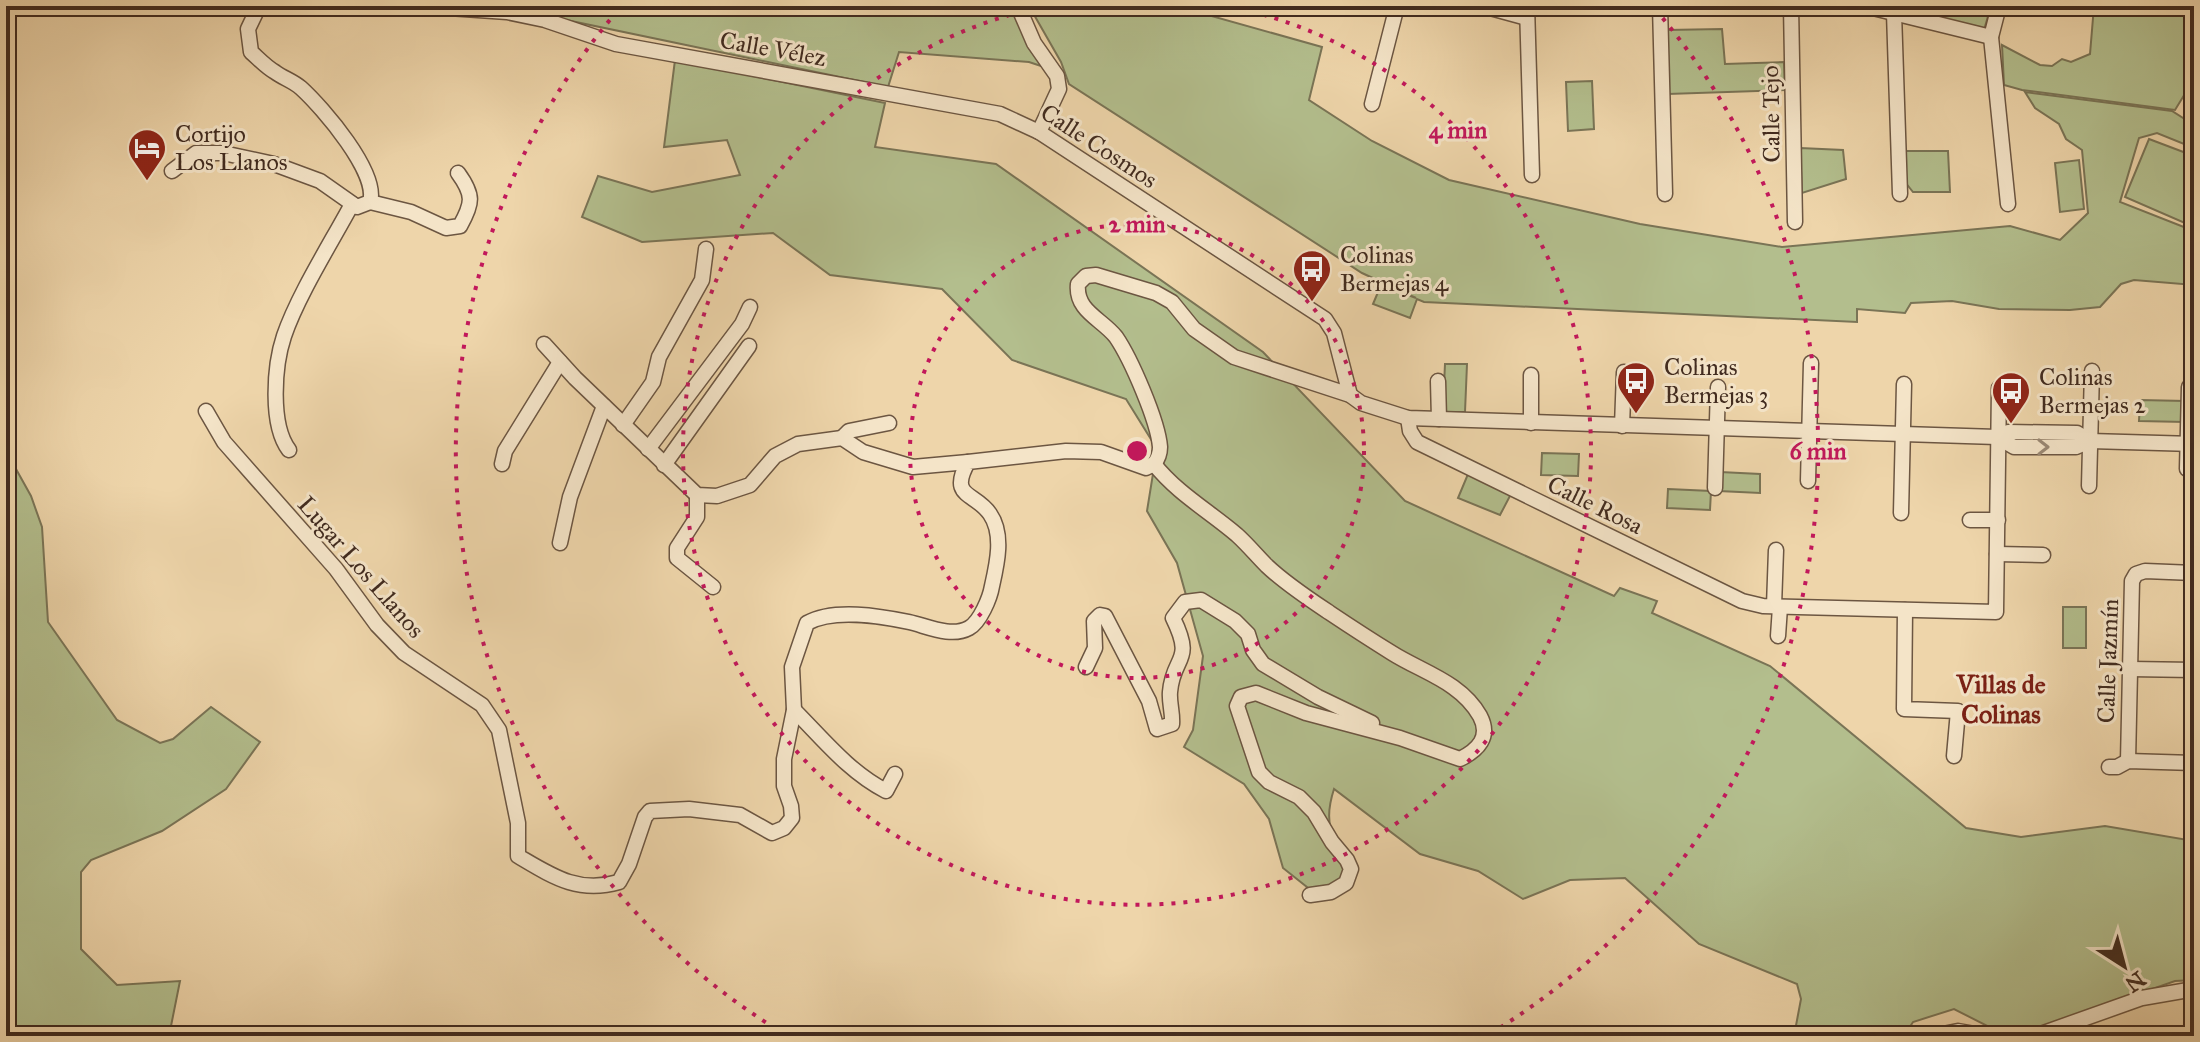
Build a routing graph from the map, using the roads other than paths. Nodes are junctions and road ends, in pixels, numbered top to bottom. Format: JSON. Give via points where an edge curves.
{"nodes":[{"id":1,"x":259,"y":6,"type":"edge"},
{"id":2,"x":420,"y":6,"type":"edge"},
{"id":3,"x":1018,"y":6,"type":"edge"},
{"id":4,"x":1397,"y":6,"type":"edge"},
{"id":5,"x":1483,"y":6,"type":"edge"},
{"id":6,"x":1660,"y":6,"type":"edge"},
{"id":7,"x":1791,"y":6,"type":"edge"},
{"id":8,"x":1865,"y":6,"type":"edge"},
{"id":9,"x":1999,"y":6,"type":"edge"},
{"id":10,"x":1527,"y":12,"type":"edge"},
{"id":11,"x":1894,"y":13,"type":"junction"},
{"id":12,"x":1991,"y":37,"type":"junction"},
{"id":13,"x":836,"y":82,"type":"joint"},
{"id":14,"x":1372,"y":104,"type":"dead end"},
{"id":15,"x":1039,"y":132,"type":"junction"},
{"id":16,"x":172,"y":171,"type":"dead end"},
{"id":17,"x":458,"y":173,"type":"dead end"},
{"id":18,"x":1532,"y":175,"type":"dead end"},
{"id":19,"x":1665,"y":194,"type":"dead end"},
{"id":20,"x":1900,"y":194,"type":"dead end"},
{"id":21,"x":370,"y":202,"type":"junction"},
{"id":22,"x":352,"y":204,"type":"junction"},
{"id":23,"x":2008,"y":204,"type":"dead end"},
{"id":24,"x":1795,"y":222,"type":"dead end"},
{"id":25,"x":706,"y":249,"type":"dead end"},
{"id":26,"x":750,"y":307,"type":"dead end"},
{"id":27,"x":544,"y":344,"type":"dead end"},
{"id":28,"x":749,"y":346,"type":"dead end"},
{"id":29,"x":560,"y":362,"type":"junction"},
{"id":30,"x":1811,"y":363,"type":"dead end"},
{"id":31,"x":2092,"y":371,"type":"dead end"},
{"id":32,"x":1624,"y":372,"type":"dead end"},
{"id":33,"x":1531,"y":375,"type":"dead end"},
{"id":34,"x":1438,"y":381,"type":"dead end"},
{"id":35,"x":1904,"y":384,"type":"dead end"},
{"id":36,"x":1718,"y":387,"type":"dead end"},
{"id":37,"x":2189,"y":387,"type":"dead end"},
{"id":38,"x":1999,"y":388,"type":"dead end"},
{"id":39,"x":1350,"y":395,"type":"junction"},
{"id":40,"x":604,"y":406,"type":"junction"},
{"id":41,"x":206,"y":411,"type":"dead end"},
{"id":42,"x":1408,"y":418,"type":"junction"},
{"id":43,"x":1439,"y":419,"type":"junction"},
{"id":44,"x":889,"y":423,"type":"dead end"},
{"id":45,"x":1531,"y":423,"type":"junction"},
{"id":46,"x":623,"y":425,"type":"junction"},
{"id":47,"x":1622,"y":426,"type":"junction"},
{"id":48,"x":1717,"y":427,"type":"junction"},
{"id":49,"x":1809,"y":431,"type":"junction"},
{"id":50,"x":1903,"y":434,"type":"junction"},
{"id":51,"x":1997,"y":437,"type":"junction"},
{"id":52,"x":842,"y":438,"type":"junction"},
{"id":53,"x":2090,"y":441,"type":"junction"},
{"id":54,"x":2191,"y":444,"type":"edge"},
{"id":55,"x":648,"y":449,"type":"junction"},
{"id":56,"x":289,"y":450,"type":"dead end"},
{"id":57,"x":968,"y":462,"type":"junction"},
{"id":58,"x":502,"y":464,"type":"dead end"},
{"id":59,"x":1154,"y":464,"type":"junction"},
{"id":60,"x":664,"y":465,"type":"junction"},
{"id":61,"x":2187,"y":469,"type":"dead end"},
{"id":62,"x":1808,"y":481,"type":"dead end"},
{"id":63,"x":2089,"y":486,"type":"dead end"},
{"id":64,"x":1715,"y":488,"type":"dead end"},
{"id":65,"x":697,"y":495,"type":"junction"},
{"id":66,"x":1901,"y":513,"type":"dead end"},
{"id":67,"x":1970,"y":520,"type":"dead end"},
{"id":68,"x":1998,"y":520,"type":"junction"},
{"id":69,"x":560,"y":543,"type":"dead end"},
{"id":70,"x":1776,"y":550,"type":"dead end"},
{"id":71,"x":1997,"y":554,"type":"junction"},
{"id":72,"x":2043,"y":555,"type":"dead end"},
{"id":73,"x":2194,"y":573,"type":"edge"},
{"id":74,"x":713,"y":587,"type":"dead end"},
{"id":75,"x":1777,"y":606,"type":"junction"},
{"id":76,"x":1905,"y":610,"type":"junction"},
{"id":77,"x":1778,"y":636,"type":"dead end"},
{"id":78,"x":1086,"y":667,"type":"dead end"},
{"id":79,"x":2130,"y":669,"type":"junction"},
{"id":80,"x":2194,"y":670,"type":"edge"},
{"id":81,"x":794,"y":710,"type":"junction"},
{"id":82,"x":1400,"y":738,"type":"junction"},
{"id":83,"x":1954,"y":756,"type":"dead end"},
{"id":84,"x":2128,"y":761,"type":"junction"},
{"id":85,"x":2194,"y":763,"type":"edge"},
{"id":86,"x":2109,"y":767,"type":"dead end"},
{"id":87,"x":895,"y":774,"type":"dead end"},
{"id":88,"x":1310,"y":895,"type":"dead end"},
{"id":89,"x":2194,"y":989,"type":"edge"},
{"id":90,"x":1933,"y":1036,"type":"edge"},
{"id":91,"x":1986,"y":1036,"type":"edge"},
{"id":92,"x":2035,"y":1036,"type":"edge"}],
"edges":[{"from":1,"to":21,"type":"street","via":[[248,29],[251,52],[324,110],[364,170],[373,192]]},
{"from":2,"to":13,"type":"street","name":"Calle Vélez","via":[[507,12],[616,44]]},
{"from":3,"to":15,"type":"street","via":[[1034,43],[1057,76],[1059,89]]},
{"from":4,"to":14,"type":"street"},
{"from":5,"to":10,"type":"street"},
{"from":6,"to":19,"type":"street"},
{"from":7,"to":24,"type":"street","name":"Calle Tejo"},
{"from":8,"to":11,"type":"street"},
{"from":9,"to":12,"type":"street"},
{"from":10,"to":18,"type":"street"},
{"from":11,"to":12,"type":"street"},
{"from":11,"to":20,"type":"street"},
{"from":12,"to":23,"type":"street"},
{"from":13,"to":15,"type":"street","name":"Calle Cosmos","via":[[1000,114]]},
{"from":15,"to":39,"type":"street","name":"Calle Cosmos","via":[[1325,319],[1334,333]]},
{"from":16,"to":22,"type":"street","via":[[196,153],[223,153],[320,181]]},
{"from":17,"to":21,"type":"street","via":[[469,188],[470,207],[460,226],[446,228]]},
{"from":21,"to":22,"type":"street"},
{"from":22,"to":56,"type":"street","via":[[283,338],[275,393],[280,438]]},
{"from":25,"to":46,"type":"street","via":[[702,280],[659,357],[653,382]]},
{"from":26,"to":55,"type":"street"},
{"from":27,"to":29,"type":"street"},
{"from":28,"to":60,"type":"street"},
{"from":29,"to":40,"type":"street"},
{"from":29,"to":58,"type":"street"},
{"from":30,"to":49,"type":"street"},
{"from":31,"to":53,"type":"street"},
{"from":32,"to":47,"type":"street"},
{"from":33,"to":45,"type":"street"},
{"from":34,"to":43,"type":"street"},
{"from":35,"to":50,"type":"street"},
{"from":36,"to":48,"type":"street"},
{"from":37,"to":54,"type":"street"},
{"from":38,"to":51,"type":"street"},
{"from":39,"to":42,"type":"street"},
{"from":39,"to":59,"type":"street","via":[[1234,357],[1202,337],[1172,302],[1156,293],[1086,276],[1078,284],[1078,295],[1117,339],[1133,370],[1160,447]]},
{"from":40,"to":46,"type":"street"},
{"from":40,"to":69,"type":"street","via":[[570,497]]},
{"from":41,"to":81,"type":"street","name":"Lugar Los Llanos","via":[[224,442],[385,633],[404,653],[482,705],[499,730],[518,823],[518,856],[554,877],[586,887],[619,882],[650,811],[740,815],[772,833],[784,828],[792,818],[784,759]]},
{"from":42,"to":43,"type":"street"},
{"from":42,"to":75,"type":"street","name":"Calle Rosa","via":[[1417,442],[1742,601]]},
{"from":43,"to":45,"type":"street"},
{"from":44,"to":52,"type":"street","via":[[849,431]]},
{"from":45,"to":47,"type":"street"},
{"from":46,"to":55,"type":"street"},
{"from":47,"to":48,"type":"street"},
{"from":48,"to":49,"type":"street"},
{"from":48,"to":64,"type":"street"},
{"from":49,"to":50,"type":"street"},
{"from":49,"to":62,"type":"street"},
{"from":50,"to":51,"type":"street"},
{"from":50,"to":66,"type":"street"},
{"from":51,"to":53,"type":"street","via":[[2014,447],[2076,447]]},
{"from":51,"to":68,"type":"street"},
{"from":52,"to":57,"type":"street","via":[[863,452],[913,467]]},
{"from":52,"to":65,"type":"street","via":[[798,444],[775,456],[750,485],[717,496]]},
{"from":53,"to":54,"type":"street"},
{"from":53,"to":63,"type":"street"},
{"from":54,"to":61,"type":"street"},
{"from":55,"to":60,"type":"street"},
{"from":57,"to":59,"type":"street","via":[[1066,451],[1101,452],[1146,468]]},
{"from":57,"to":81,"type":"street","name":"Lugar Los Llanos","via":[[960,476],[962,489],[990,513],[997,533],[992,591],[975,622],[967,630],[943,632],[876,618],[818,617],[807,623],[792,667]]},
{"from":59,"to":82,"type":"street","via":[[1169,483],[1296,589],[1394,655],[1442,679],[1462,695],[1483,727],[1482,742],[1460,759]]},
{"from":60,"to":65,"type":"street"},
{"from":65,"to":74,"type":"street","via":[[697,517],[677,548],[677,558]]},
{"from":67,"to":68,"type":"street"},
{"from":68,"to":71,"type":"street"},
{"from":70,"to":75,"type":"street"},
{"from":71,"to":72,"type":"street"},
{"from":71,"to":76,"type":"street","name":"Calle Rosa","via":[[1996,612]]},
{"from":73,"to":79,"type":"street","name":"Calle Jazmín","via":[[2136,574]]},
{"from":75,"to":76,"type":"street","name":"Calle Rosa"},
{"from":75,"to":77,"type":"street"},
{"from":76,"to":83,"type":"street","via":[[1904,709],[1958,711]]},
{"from":78,"to":82,"type":"street","via":[[1095,648],[1094,621],[1105,616],[1149,701],[1157,729],[1172,724],[1169,696],[1185,650],[1173,618],[1185,602],[1201,600],[1248,634],[1263,664]]},
{"from":79,"to":80,"type":"street"},
{"from":79,"to":84,"type":"street","name":"Calle Jazmín"},
{"from":81,"to":87,"type":"street","via":[[872,784],[886,791]]},
{"from":82,"to":88,"type":"street","via":[[1306,713],[1256,693],[1241,697],[1237,706],[1259,772],[1314,812],[1351,869],[1346,883]]},
{"from":84,"to":85,"type":"street"},
{"from":84,"to":86,"type":"street"},
{"from":89,"to":92,"type":"street","via":[[2142,998]]},
{"from":90,"to":91,"type":"street","via":[[1958,1031]]}]}
